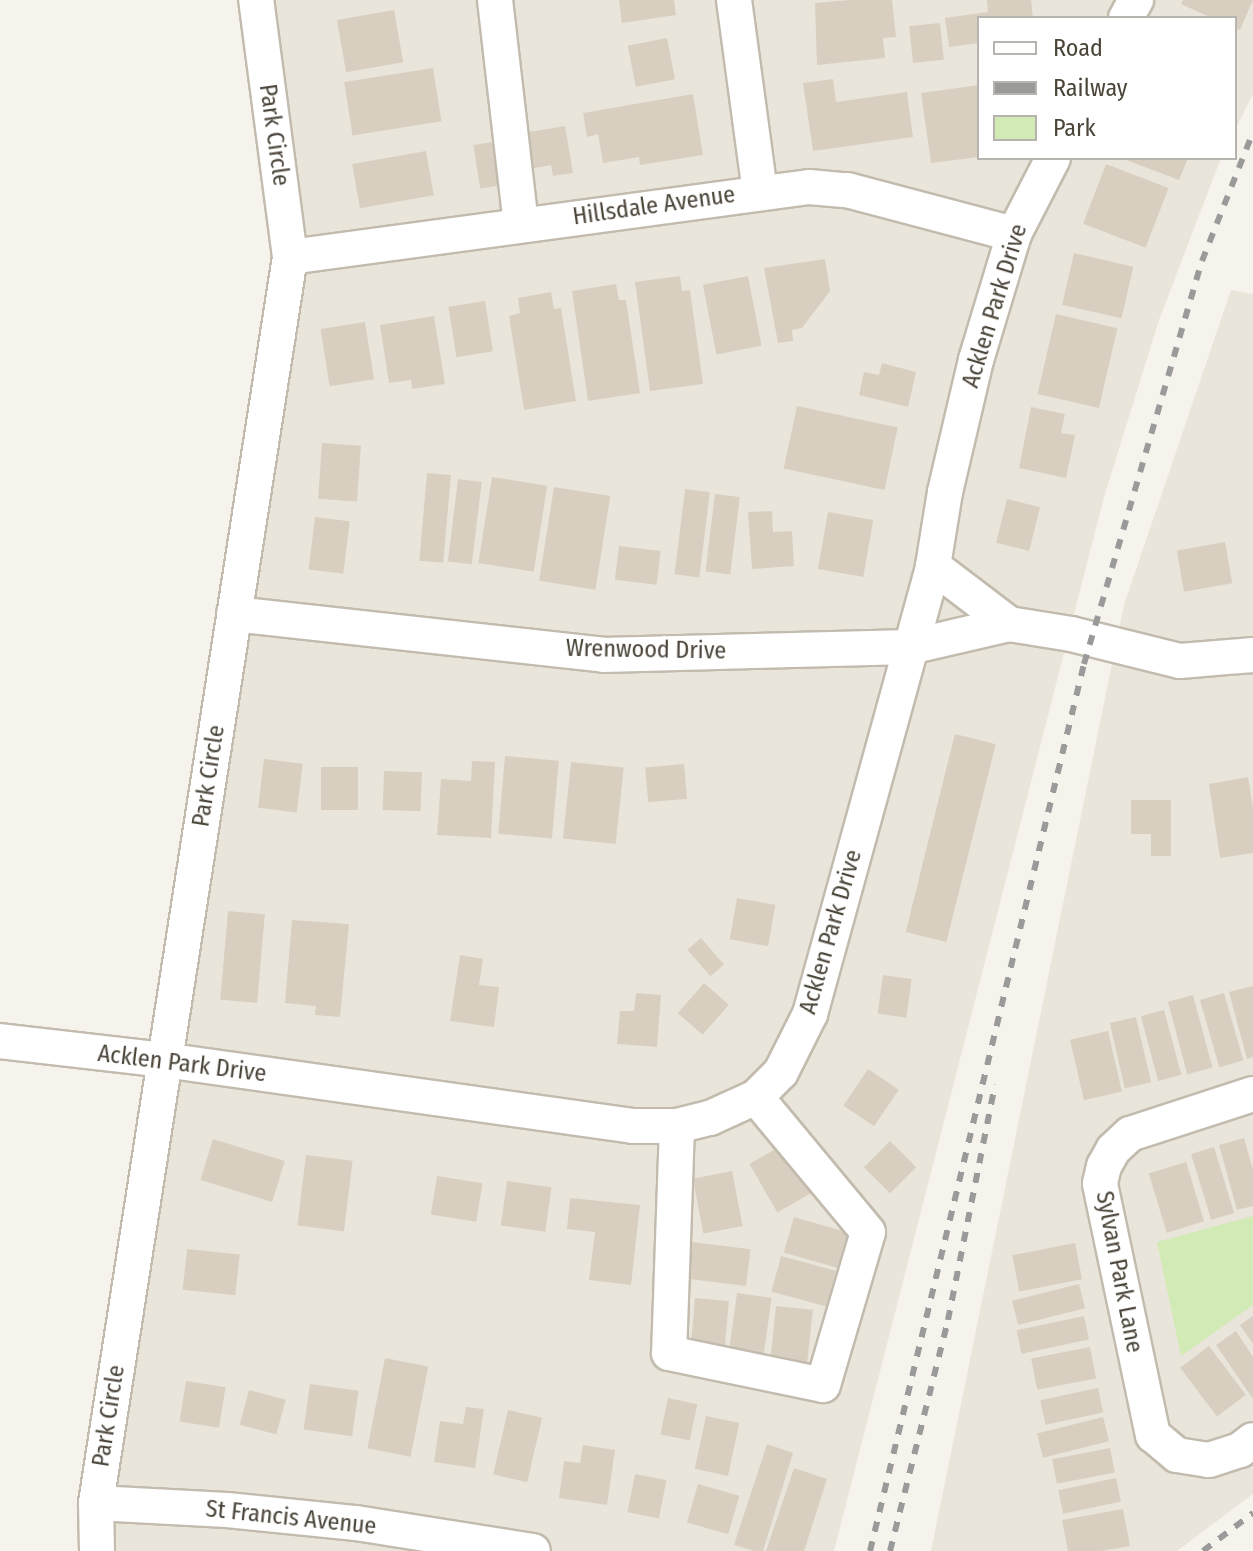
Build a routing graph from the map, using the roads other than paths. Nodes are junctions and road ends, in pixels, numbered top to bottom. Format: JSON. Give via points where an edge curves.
{"nodes":[{"id":1,"x":256,"y":0,"type":"edge"},
{"id":2,"x":495,"y":0,"type":"edge"},
{"id":3,"x":734,"y":0,"type":"edge"},
{"id":4,"x":1052,"y":160,"type":"edge"},
{"id":5,"x":760,"y":192,"type":"junction"},
{"id":6,"x":521,"y":225,"type":"junction"},
{"id":7,"x":1014,"y":234,"type":"junction"},
{"id":8,"x":290,"y":257,"type":"junction"},
{"id":9,"x":933,"y":566,"type":"junction"},
{"id":10,"x":234,"y":614,"type":"junction"},
{"id":11,"x":1009,"y":624,"type":"junction"},
{"id":12,"x":910,"y":647,"type":"junction"},
{"id":13,"x":1253,"y":655,"type":"edge"},
{"id":14,"x":0,"y":1041,"type":"edge"},
{"id":15,"x":164,"y":1060,"type":"junction"},
{"id":16,"x":1253,"y":1094,"type":"edge"},
{"id":17,"x":756,"y":1097,"type":"junction"},
{"id":18,"x":677,"y":1126,"type":"junction"},
{"id":19,"x":1253,"y":1440,"type":"edge"},
{"id":20,"x":96,"y":1503,"type":"junction"},
{"id":21,"x":97,"y":1551,"type":"edge"},
{"id":22,"x":533,"y":1551,"type":"edge"}],
"edges":[{"from":1,"to":8,"type":"street","name":"Park Circle"},
{"from":2,"to":6,"type":"street"},
{"from":3,"to":5,"type":"street"},
{"from":4,"to":7,"type":"street","name":"Acklen Park Drive"},
{"from":5,"to":6,"type":"street","name":"Hillsdale Avenue"},
{"from":5,"to":7,"type":"street","name":"Hillsdale Avenue","via":[[847,190]]},
{"from":6,"to":8,"type":"street","name":"Hillsdale Avenue"},
{"from":7,"to":9,"type":"street","name":"Acklen Park Drive","via":[[976,360]]},
{"from":8,"to":10,"type":"street","name":"Park Circle"},
{"from":9,"to":11,"type":"street"},
{"from":9,"to":12,"type":"street","name":"Acklen Park Drive"},
{"from":10,"to":12,"type":"street","name":"Wrenwood Drive","via":[[603,655]]},
{"from":10,"to":15,"type":"street","name":"Park Circle"},
{"from":11,"to":12,"type":"street","name":"Wrenwood Drive"},
{"from":11,"to":13,"type":"street","via":[[1180,661]]},
{"from":12,"to":17,"type":"street","name":"Acklen Park Drive","via":[[810,1014],[781,1072]]},
{"from":14,"to":15,"type":"street","name":"Acklen Park Drive"},
{"from":15,"to":18,"type":"street","name":"Acklen Park Drive","via":[[633,1126]]},
{"from":15,"to":20,"type":"street","name":"Park Circle"},
{"from":16,"to":19,"type":"street","name":"Sylvan Park Lane","via":[[1130,1134],[1113,1150],[1100,1184],[1153,1435],[1177,1455],[1201,1459],[1225,1457]]},
{"from":17,"to":18,"type":"street","name":"Acklen Park Drive"},
{"from":17,"to":18,"type":"street","via":[[868,1232],[823,1385],[669,1353]]},
{"from":20,"to":21,"type":"street","name":"Park Circle"},
{"from":20,"to":22,"type":"street","name":"St Francis Avenue","via":[[356,1523]]}]}
